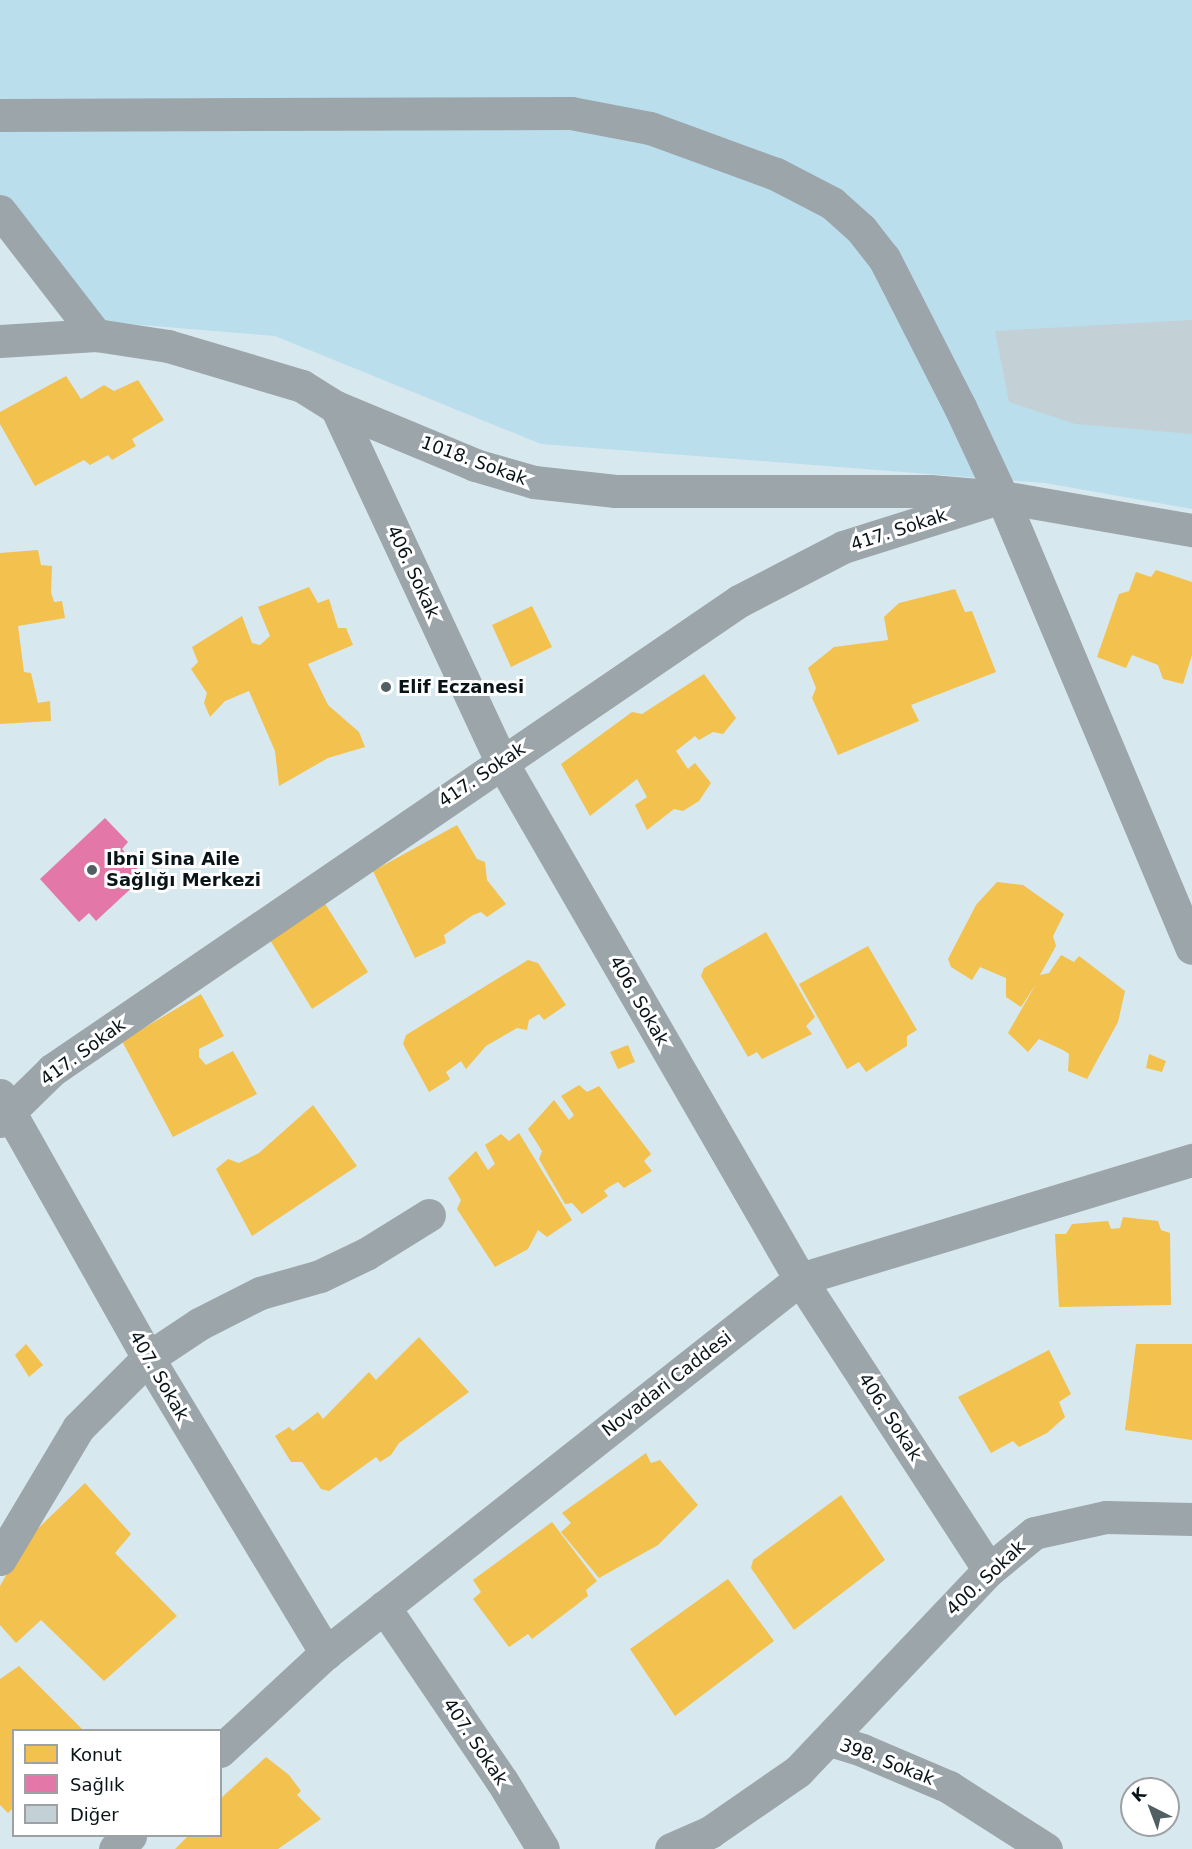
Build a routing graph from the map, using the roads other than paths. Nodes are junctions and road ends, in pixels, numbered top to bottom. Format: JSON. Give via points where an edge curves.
{"nodes":[{"id":1,"x":0,"y":115,"type":"edge"},
{"id":2,"x":0,"y":211,"type":"edge"},
{"id":3,"x":96,"y":335,"type":"junction"},
{"id":4,"x":0,"y":341,"type":"edge"},
{"id":5,"x":336,"y":406,"type":"junction"},
{"id":6,"x":1002,"y":497,"type":"junction"},
{"id":7,"x":1192,"y":530,"type":"edge"},
{"id":8,"x":501,"y":761,"type":"junction"},
{"id":9,"x":1192,"y":948,"type":"edge"},
{"id":10,"x":3,"y":1109,"type":"edge"},
{"id":11,"x":1192,"y":1160,"type":"edge"},
{"id":12,"x":429,"y":1215,"type":"dead end"},
{"id":13,"x":800,"y":1279,"type":"junction"},
{"id":14,"x":148,"y":1358,"type":"junction"},
{"id":15,"x":1192,"y":1520,"type":"edge"},
{"id":16,"x":0,"y":1559,"type":"edge"},
{"id":17,"x":989,"y":1570,"type":"junction"},
{"id":18,"x":384,"y":1607,"type":"junction"},
{"id":19,"x":326,"y":1653,"type":"junction"},
{"id":20,"x":830,"y":1740,"type":"junction"},
{"id":21,"x":222,"y":1749,"type":"edge"},
{"id":22,"x":129,"y":1837,"type":"edge"},
{"id":23,"x":115,"y":1849,"type":"edge"},
{"id":24,"x":543,"y":1849,"type":"edge"},
{"id":25,"x":671,"y":1849,"type":"edge"},
{"id":26,"x":1046,"y":1849,"type":"edge"}],
"edges":[{"from":1,"to":6,"type":"street","via":[[571,114],[650,128],[776,174],[832,203],[861,229],[884,258]]},
{"from":2,"to":3,"type":"street"},
{"from":3,"to":4,"type":"street","name":"1018. Sokak"},
{"from":3,"to":5,"type":"street","name":"1018. Sokak","via":[[168,346],[302,386]]},
{"from":5,"to":6,"type":"street","name":"1018. Sokak","via":[[475,465],[534,482],[616,491],[930,491]]},
{"from":5,"to":8,"type":"street","name":"406. Sokak"},
{"from":6,"to":7,"type":"street","name":"1018. Sokak"},
{"from":6,"to":8,"type":"street","name":"417. Sokak","via":[[843,547],[739,601]]},
{"from":6,"to":9,"type":"street"},
{"from":8,"to":10,"type":"street","name":"417. Sokak","via":[[52,1070]]},
{"from":8,"to":13,"type":"street","name":"406. Sokak"},
{"from":10,"to":14,"type":"street","name":"407. Sokak"},
{"from":11,"to":13,"type":"street","name":"Novadari Caddesi"},
{"from":12,"to":14,"type":"street","via":[[366,1254],[320,1276],[260,1293]]},
{"from":13,"to":17,"type":"street","name":"406. Sokak"},
{"from":13,"to":18,"type":"street","name":"Novadari Caddesi"},
{"from":14,"to":16,"type":"street","via":[[78,1428]]},
{"from":14,"to":19,"type":"street","name":"407. Sokak"},
{"from":15,"to":17,"type":"street","name":"400. Sokak","via":[[1106,1517],[1035,1533]]},
{"from":17,"to":20,"type":"street","name":"400. Sokak"},
{"from":18,"to":19,"type":"street","name":"Novadari Caddesi"},
{"from":18,"to":24,"type":"street","name":"407. Sokak","via":[[484,1753]]},
{"from":19,"to":21,"type":"street","name":"Novadari Caddesi"},
{"from":20,"to":25,"type":"street","name":"398. Sokak","via":[[798,1771],[710,1832]]},
{"from":20,"to":26,"type":"street","name":"398. Sokak","via":[[950,1787]]},
{"from":22,"to":23,"type":"street"}]}
